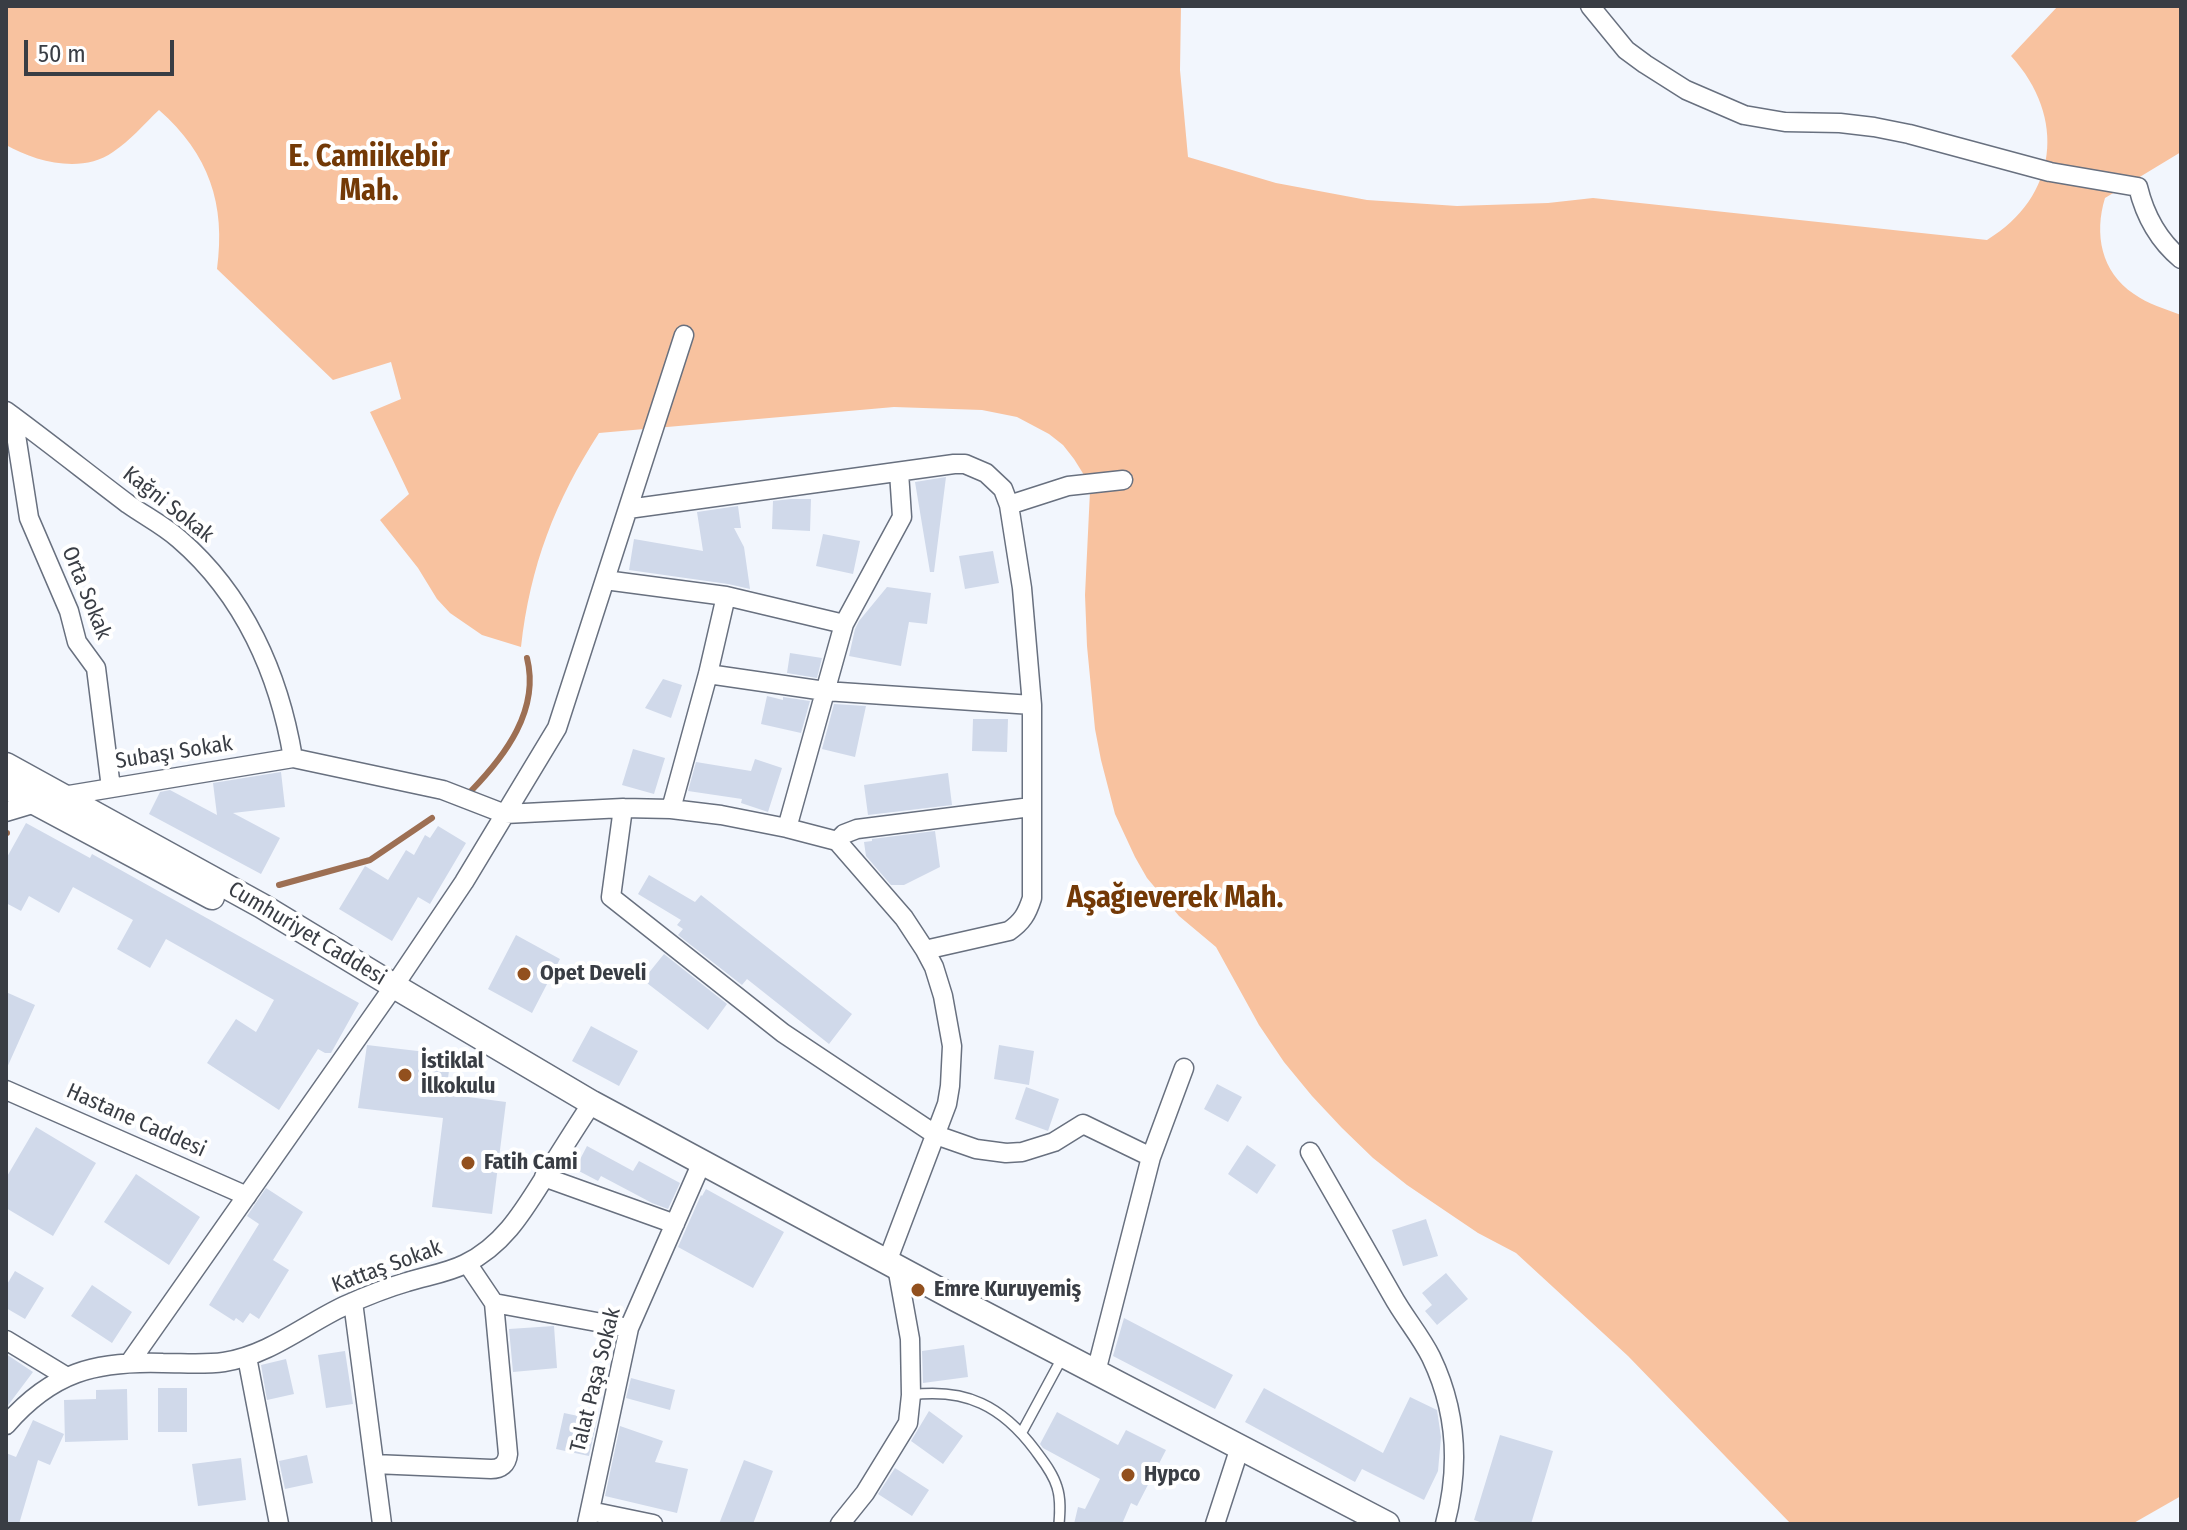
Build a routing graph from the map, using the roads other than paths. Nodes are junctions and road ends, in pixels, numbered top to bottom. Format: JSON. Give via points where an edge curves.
{"nodes":[{"id":1,"x":1590,"y":6,"type":"edge"},
{"id":2,"x":2181,"y":259,"type":"edge"},
{"id":3,"x":684,"y":335,"type":"dead end"},
{"id":4,"x":10,"y":413,"type":"edge"},
{"id":5,"x":899,"y":472,"type":"junction"},
{"id":6,"x":1123,"y":480,"type":"dead end"},
{"id":7,"x":1009,"y":505,"type":"junction"},
{"id":8,"x":628,"y":509,"type":"junction"},
{"id":9,"x":605,"y":580,"type":"junction"},
{"id":10,"x":726,"y":596,"type":"junction"},
{"id":11,"x":844,"y":624,"type":"junction"},
{"id":12,"x":708,"y":674,"type":"junction"},
{"id":13,"x":825,"y":691,"type":"junction"},
{"id":14,"x":1032,"y":705,"type":"junction"},
{"id":15,"x":293,"y":758,"type":"junction"},
{"id":16,"x":6,"y":765,"type":"edge"},
{"id":17,"x":6,"y":787,"type":"edge"},
{"id":18,"x":111,"y":788,"type":"junction"},
{"id":19,"x":63,"y":796,"type":"junction"},
{"id":20,"x":36,"y":803,"type":"junction"},
{"id":21,"x":1031,"y":807,"type":"junction"},
{"id":22,"x":623,"y":808,"type":"junction"},
{"id":23,"x":671,"y":809,"type":"junction"},
{"id":24,"x":6,"y":812,"type":"edge"},
{"id":25,"x":505,"y":814,"type":"junction"},
{"id":26,"x":787,"y":828,"type":"junction"},
{"id":27,"x":837,"y":841,"type":"junction"},
{"id":28,"x":925,"y":950,"type":"junction"},
{"id":29,"x":394,"y":986,"type":"junction"},
{"id":30,"x":1184,"y":1068,"type":"dead end"},
{"id":31,"x":6,"y":1090,"type":"edge"},
{"id":32,"x":592,"y":1103,"type":"junction"},
{"id":33,"x":936,"y":1135,"type":"junction"},
{"id":34,"x":1310,"y":1152,"type":"dead end"},
{"id":35,"x":1151,"y":1157,"type":"junction"},
{"id":36,"x":702,"y":1162,"type":"junction"},
{"id":37,"x":544,"y":1177,"type":"junction"},
{"id":38,"x":247,"y":1196,"type":"junction"},
{"id":39,"x":675,"y":1224,"type":"junction"},
{"id":40,"x":467,"y":1263,"type":"junction"},
{"id":41,"x":892,"y":1264,"type":"junction"},
{"id":42,"x":353,"y":1302,"type":"junction"},
{"id":43,"x":494,"y":1303,"type":"junction"},
{"id":44,"x":629,"y":1328,"type":"junction"},
{"id":45,"x":6,"y":1340,"type":"edge"},
{"id":46,"x":1063,"y":1355,"type":"junction"},
{"id":47,"x":247,"y":1357,"type":"junction"},
{"id":48,"x":130,"y":1362,"type":"junction"},
{"id":49,"x":1096,"y":1372,"type":"junction"},
{"id":50,"x":67,"y":1377,"type":"junction"},
{"id":51,"x":911,"y":1395,"type":"junction"},
{"id":52,"x":6,"y":1425,"type":"edge"},
{"id":53,"x":1022,"y":1432,"type":"junction"},
{"id":54,"x":1240,"y":1447,"type":"junction"},
{"id":55,"x":374,"y":1464,"type":"junction"},
{"id":56,"x":589,"y":1517,"type":"edge"},
{"id":57,"x":279,"y":1524,"type":"edge"},
{"id":58,"x":382,"y":1524,"type":"edge"},
{"id":59,"x":653,"y":1524,"type":"edge"},
{"id":60,"x":840,"y":1524,"type":"edge"},
{"id":61,"x":1059,"y":1524,"type":"edge"},
{"id":62,"x":1215,"y":1524,"type":"edge"},
{"id":63,"x":1387,"y":1524,"type":"edge"},
{"id":64,"x":1445,"y":1524,"type":"edge"}],
"edges":[{"from":1,"to":2,"type":"street","via":[[1626,50],[1645,64],[1686,90],[1744,115],[1874,127],[2050,172],[2138,187],[2151,224]]},
{"from":3,"to":8,"type":"street"},
{"from":4,"to":15,"type":"street","name":"Kağni Sokak","via":[[177,537],[214,574],[245,617],[268,665]]},
{"from":4,"to":18,"type":"street","name":"Orta Sokak","via":[[29,518],[77,642],[96,668]]},
{"from":5,"to":7,"type":"street","via":[[954,464],[976,467],[995,479]]},
{"from":5,"to":8,"type":"street"},
{"from":5,"to":11,"type":"street","via":[[902,517]]},
{"from":6,"to":7,"type":"street","via":[[1068,486]]},
{"from":7,"to":14,"type":"street"},
{"from":8,"to":9,"type":"street"},
{"from":9,"to":10,"type":"street"},
{"from":9,"to":25,"type":"street","via":[[557,728]]},
{"from":10,"to":11,"type":"street"},
{"from":10,"to":12,"type":"street"},
{"from":11,"to":13,"type":"street"},
{"from":12,"to":13,"type":"street"},
{"from":12,"to":23,"type":"street"},
{"from":13,"to":14,"type":"street"},
{"from":13,"to":26,"type":"street"},
{"from":14,"to":21,"type":"street"},
{"from":15,"to":18,"type":"street","name":"Subaşı Sokak"},
{"from":15,"to":25,"type":"street","via":[[443,790]]},
{"from":16,"to":19,"type":"main road","name":"Cumhuriyet Caddesi"},
{"from":17,"to":20,"type":"main road","name":"Cumhuriyet Caddesi"},
{"from":18,"to":19,"type":"street","name":"Subaşı Sokak"},
{"from":19,"to":29,"type":"main road","name":"Cumhuriyet Caddesi"},
{"from":20,"to":24,"type":"street"},
{"from":20,"to":29,"type":"main road","name":"Cumhuriyet Caddesi"},
{"from":21,"to":27,"type":"street","via":[[857,829]]},
{"from":21,"to":28,"type":"street","via":[[1032,898],[1027,914],[1009,931]]},
{"from":22,"to":23,"type":"street"},
{"from":22,"to":25,"type":"street"},
{"from":22,"to":33,"type":"street","via":[[611,897],[783,1033]]},
{"from":23,"to":26,"type":"street"},
{"from":25,"to":29,"type":"street"},
{"from":26,"to":27,"type":"street"},
{"from":27,"to":28,"type":"street"},
{"from":28,"to":33,"type":"street","via":[[943,996],[952,1046],[950,1086]]},
{"from":29,"to":32,"type":"main road"},
{"from":29,"to":38,"type":"street"},
{"from":30,"to":35,"type":"street"},
{"from":31,"to":38,"type":"street","name":"Hastane Caddesi"},
{"from":32,"to":36,"type":"main road"},
{"from":32,"to":37,"type":"street","name":"Kattaş Sokak"},
{"from":33,"to":35,"type":"street","via":[[976,1149],[1022,1152],[1083,1124]]},
{"from":33,"to":41,"type":"street"},
{"from":34,"to":64,"type":"street","via":[[1440,1378],[1455,1451]]},
{"from":35,"to":49,"type":"street"},
{"from":36,"to":39,"type":"street","name":"Talat Paşa Sokak"},
{"from":36,"to":41,"type":"main road"},
{"from":37,"to":39,"type":"street"},
{"from":37,"to":40,"type":"street","name":"Kattaş Sokak","via":[[507,1232]]},
{"from":38,"to":48,"type":"street"},
{"from":39,"to":44,"type":"street","name":"Talat Paşa Sokak"},
{"from":40,"to":42,"type":"street","name":"Kattaş Sokak"},
{"from":40,"to":43,"type":"street"},
{"from":41,"to":46,"type":"main road"},
{"from":41,"to":51,"type":"street","via":[[910,1339]]},
{"from":42,"to":47,"type":"street","name":"Kattaş Sokak"},
{"from":42,"to":55,"type":"street"},
{"from":43,"to":44,"type":"street"},
{"from":43,"to":55,"type":"street","via":[[506,1462],[498,1469]]},
{"from":44,"to":56,"type":"street","name":"Talat Paşa Sokak"},
{"from":45,"to":50,"type":"street"},
{"from":46,"to":49,"type":"main road"},
{"from":46,"to":53,"type":"lane"},
{"from":47,"to":48,"type":"street","name":"Kattaş Sokak","via":[[222,1363]]},
{"from":47,"to":57,"type":"street"},
{"from":48,"to":50,"type":"street","name":"Kattaş Sokak"},
{"from":49,"to":54,"type":"main road"},
{"from":50,"to":52,"type":"street","name":"Kattaş Sokak","via":[[31,1400]]},
{"from":51,"to":53,"type":"lane","via":[[943,1393],[974,1400]]},
{"from":51,"to":60,"type":"street","via":[[903,1433]]},
{"from":53,"to":61,"type":"lane","via":[[1057,1483]]},
{"from":54,"to":62,"type":"street"},
{"from":54,"to":63,"type":"main road"},
{"from":55,"to":58,"type":"street"},
{"from":56,"to":59,"type":"street"}]}
